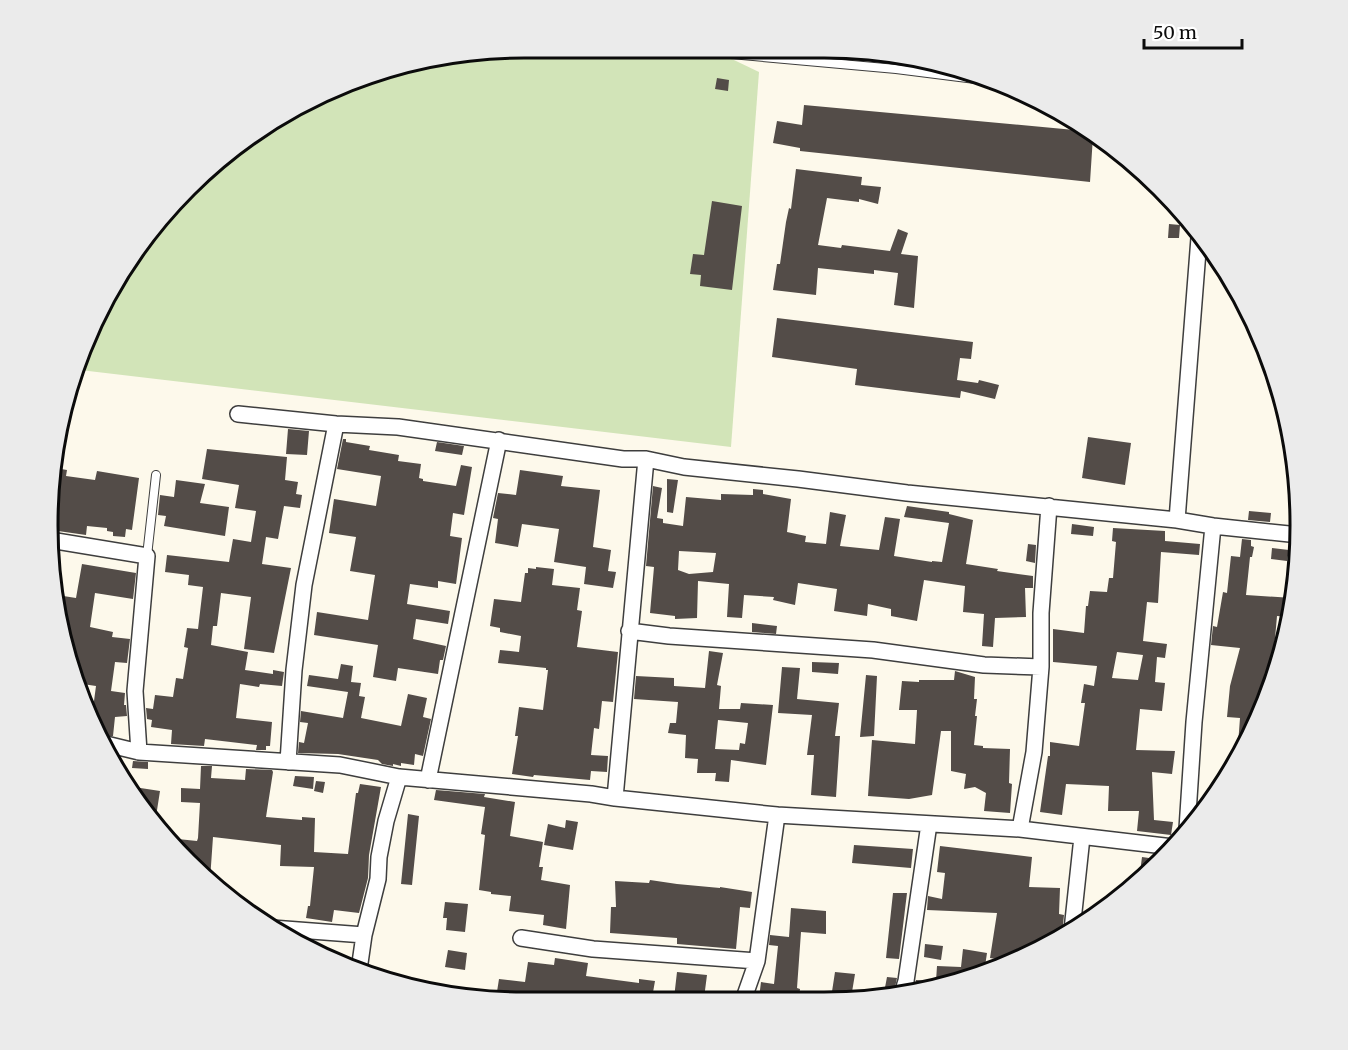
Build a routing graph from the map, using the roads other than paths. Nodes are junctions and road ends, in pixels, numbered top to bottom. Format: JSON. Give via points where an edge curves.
{"nodes":[{"id":1,"x":774,"y":58,"type":"edge"},
{"id":2,"x":950,"y":76,"type":"edge"},
{"id":3,"x":1198,"y":248,"type":"edge"},
{"id":4,"x":238,"y":414,"type":"dead end"},
{"id":5,"x":336,"y":424,"type":"junction"},
{"id":6,"x":499,"y":440,"type":"junction"},
{"id":7,"x":646,"y":459,"type":"junction"},
{"id":8,"x":156,"y":475,"type":"dead end"},
{"id":9,"x":1049,"y":506,"type":"junction"},
{"id":10,"x":1177,"y":520,"type":"junction"},
{"id":11,"x":1213,"y":526,"type":"junction"},
{"id":12,"x":1290,"y":534,"type":"edge"},
{"id":13,"x":59,"y":541,"type":"edge"},
{"id":14,"x":147,"y":556,"type":"junction"},
{"id":15,"x":629,"y":631,"type":"junction"},
{"id":16,"x":1041,"y":667,"type":"junction"},
{"id":17,"x":115,"y":746,"type":"edge"},
{"id":18,"x":140,"y":752,"type":"junction"},
{"id":19,"x":288,"y":762,"type":"junction"},
{"id":20,"x":399,"y":777,"type":"junction"},
{"id":21,"x":428,"y":780,"type":"junction"},
{"id":22,"x":615,"y":798,"type":"junction"},
{"id":23,"x":777,"y":815,"type":"junction"},
{"id":24,"x":1188,"y":815,"type":"edge"},
{"id":25,"x":929,"y":824,"type":"junction"},
{"id":26,"x":1020,"y":829,"type":"junction"},
{"id":27,"x":1082,"y":837,"type":"junction"},
{"id":28,"x":1162,"y":846,"type":"edge"},
{"id":29,"x":1073,"y":918,"type":"edge"},
{"id":30,"x":293,"y":930,"type":"edge"},
{"id":31,"x":364,"y":935,"type":"junction"},
{"id":32,"x":521,"y":938,"type":"dead end"},
{"id":33,"x":360,"y":961,"type":"edge"},
{"id":34,"x":757,"y":961,"type":"junction"},
{"id":35,"x":905,"y":985,"type":"edge"},
{"id":36,"x":746,"y":992,"type":"edge"}],
"edges":[{"from":1,"to":2,"type":"lane"},
{"from":3,"to":10,"type":"street"},
{"from":4,"to":5,"type":"street"},
{"from":5,"to":6,"type":"street","via":[[398,427]]},
{"from":5,"to":19,"type":"street","via":[[304,585]]},
{"from":6,"to":7,"type":"street"},
{"from":6,"to":21,"type":"street"},
{"from":7,"to":9,"type":"street","via":[[684,467]]},
{"from":7,"to":15,"type":"street"},
{"from":8,"to":14,"type":"lane"},
{"from":9,"to":10,"type":"street"},
{"from":9,"to":16,"type":"street"},
{"from":10,"to":11,"type":"street"},
{"from":11,"to":12,"type":"street"},
{"from":11,"to":24,"type":"street"},
{"from":13,"to":14,"type":"street"},
{"from":14,"to":18,"type":"street","via":[[135,691]]},
{"from":15,"to":16,"type":"street"},
{"from":15,"to":22,"type":"street"},
{"from":16,"to":26,"type":"street","via":[[1035,752]]},
{"from":17,"to":18,"type":"street"},
{"from":18,"to":19,"type":"street"},
{"from":19,"to":20,"type":"street","via":[[340,765]]},
{"from":20,"to":21,"type":"street"},
{"from":20,"to":31,"type":"street","via":[[386,821],[378,879]]},
{"from":21,"to":22,"type":"street"},
{"from":22,"to":23,"type":"street"},
{"from":23,"to":25,"type":"street"},
{"from":23,"to":34,"type":"street"},
{"from":25,"to":26,"type":"street"},
{"from":25,"to":35,"type":"street"},
{"from":26,"to":27,"type":"street"},
{"from":27,"to":28,"type":"street"},
{"from":27,"to":29,"type":"street"},
{"from":30,"to":31,"type":"street"},
{"from":31,"to":33,"type":"street"},
{"from":32,"to":34,"type":"street","via":[[593,950]]},
{"from":34,"to":36,"type":"street"}]}
